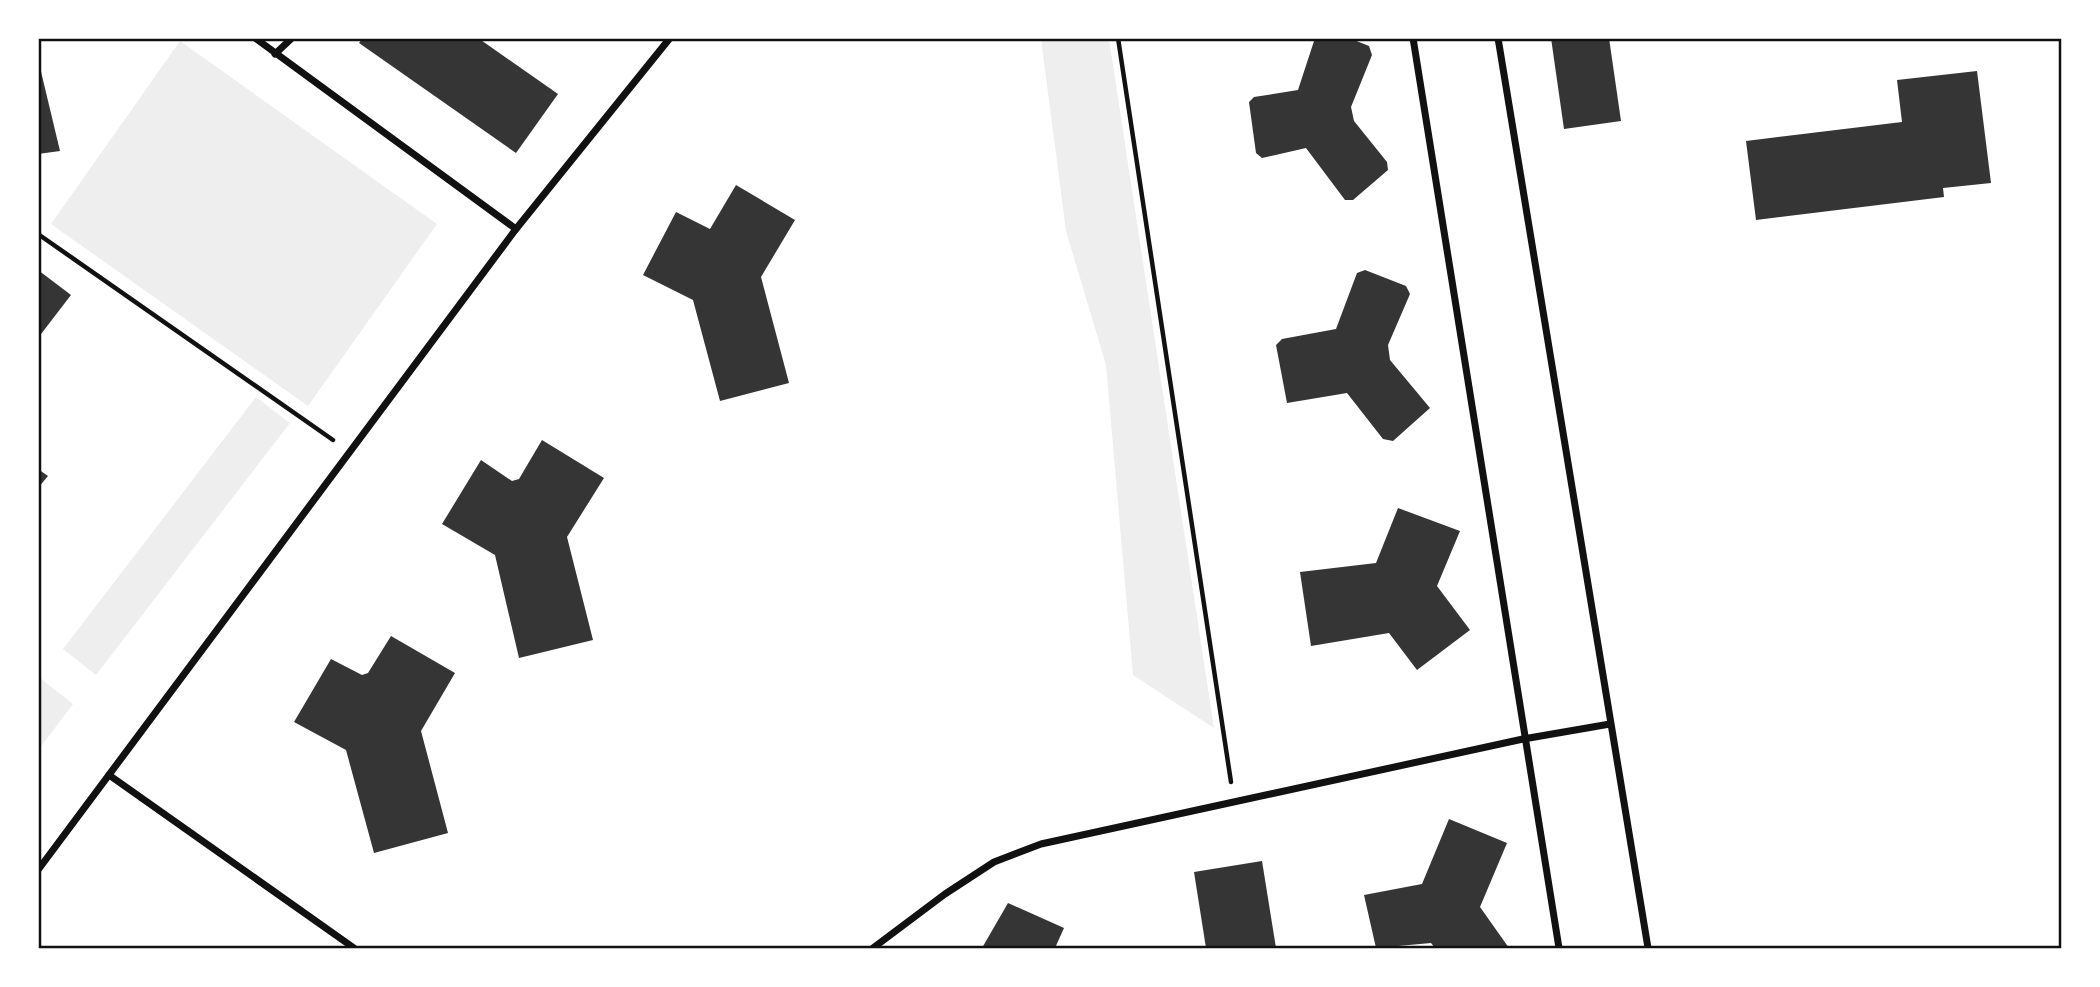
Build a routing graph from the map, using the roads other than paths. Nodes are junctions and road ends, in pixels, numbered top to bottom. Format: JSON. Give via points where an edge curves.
{"nodes":[{"id":1,"x":254,"y":38,"type":"edge"},
{"id":2,"x":292,"y":38,"type":"edge"},
{"id":3,"x":670,"y":38,"type":"edge"},
{"id":4,"x":1413,"y":38,"type":"edge"},
{"id":5,"x":1498,"y":38,"type":"edge"},
{"id":6,"x":275,"y":54,"type":"junction"},
{"id":7,"x":516,"y":229,"type":"junction"},
{"id":8,"x":1610,"y":724,"type":"junction"},
{"id":9,"x":1523,"y":739,"type":"junction"},
{"id":10,"x":109,"y":775,"type":"junction"},
{"id":11,"x":38,"y":870,"type":"edge"},
{"id":12,"x":354,"y":948,"type":"edge"},
{"id":13,"x":873,"y":948,"type":"edge"},
{"id":14,"x":1559,"y":948,"type":"edge"},
{"id":15,"x":1647,"y":948,"type":"edge"}],
"edges":[{"from":1,"to":6,"type":"street"},
{"from":2,"to":6,"type":"street"},
{"from":3,"to":7,"type":"street"},
{"from":4,"to":9,"type":"street"},
{"from":5,"to":8,"type":"street"},
{"from":6,"to":7,"type":"street"},
{"from":7,"to":10,"type":"street"},
{"from":8,"to":9,"type":"street"},
{"from":8,"to":15,"type":"street"},
{"from":9,"to":13,"type":"street","via":[[1041,844],[994,862]]},
{"from":9,"to":14,"type":"street"},
{"from":10,"to":11,"type":"street"},
{"from":10,"to":12,"type":"street"}]}
